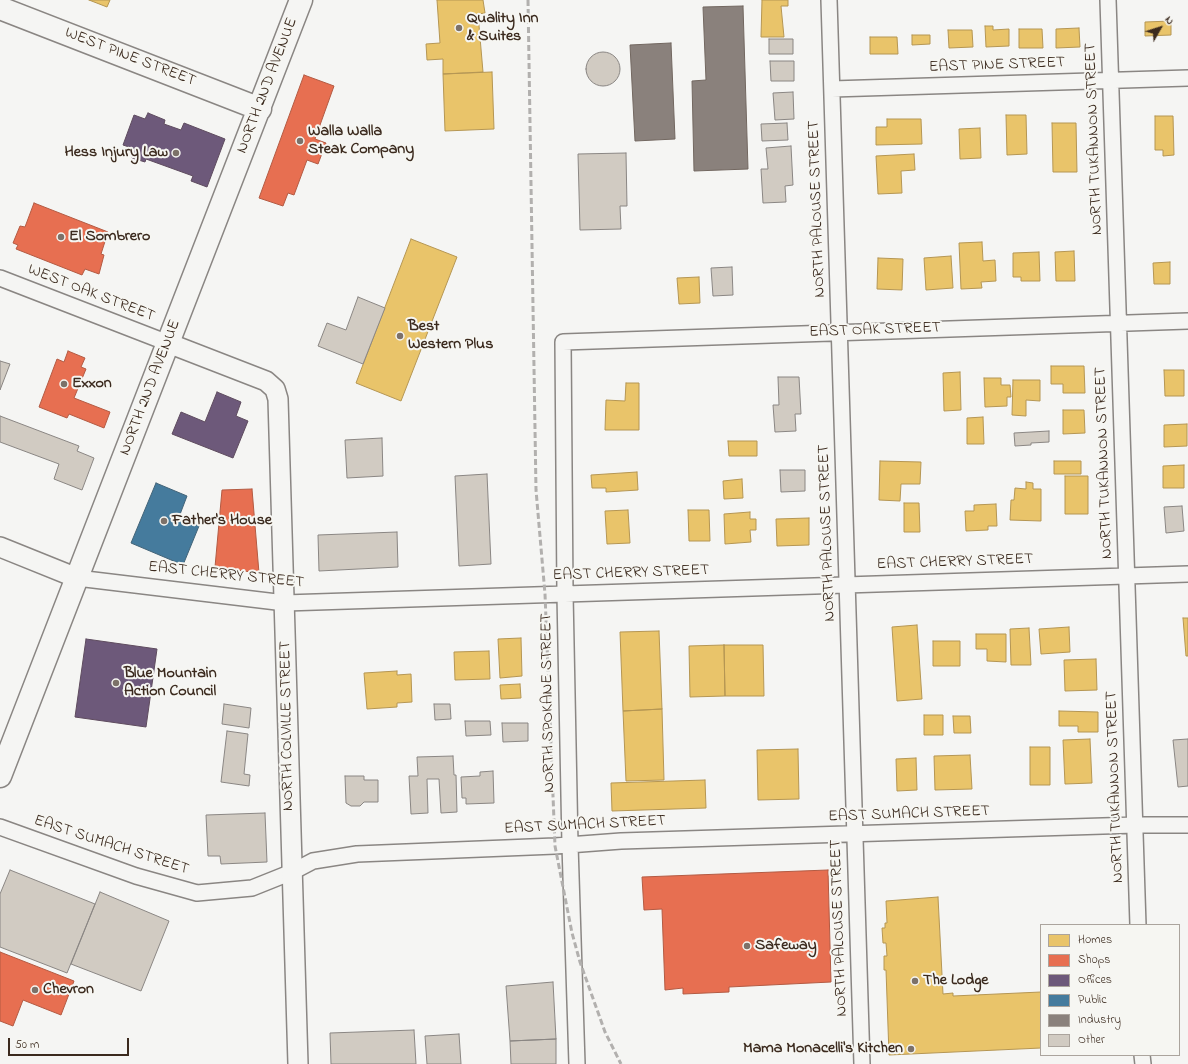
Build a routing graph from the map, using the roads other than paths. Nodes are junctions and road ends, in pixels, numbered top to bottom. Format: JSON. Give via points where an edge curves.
{"nodes":[{"id":1,"x":2,"y":0,"type":"edge"},
{"id":2,"x":302,"y":0,"type":"edge"},
{"id":3,"x":829,"y":0,"type":"edge"},
{"id":4,"x":1108,"y":0,"type":"edge"},
{"id":5,"x":0,"y":8,"type":"edge"},
{"id":6,"x":1188,"y":78,"type":"edge"},
{"id":7,"x":1111,"y":80,"type":"junction"},
{"id":8,"x":832,"y":89,"type":"junction"},
{"id":9,"x":260,"y":108,"type":"junction"},
{"id":10,"x":0,"y":278,"type":"edge"},
{"id":11,"x":1188,"y":321,"type":"edge"},
{"id":12,"x":1119,"y":323,"type":"junction"},
{"id":13,"x":840,"y":332,"type":"junction"},
{"id":14,"x":563,"y":342,"type":"joint"},
{"id":15,"x":168,"y":343,"type":"junction"},
{"id":16,"x":0,"y":548,"type":"edge"},
{"id":17,"x":1188,"y":574,"type":"edge"},
{"id":18,"x":1127,"y":576,"type":"junction"},
{"id":19,"x":77,"y":578,"type":"junction"},
{"id":20,"x":847,"y":585,"type":"junction"},
{"id":21,"x":565,"y":594,"type":"junction"},
{"id":22,"x":285,"y":603,"type":"junction"},
{"id":23,"x":0,"y":776,"type":"edge"},
{"id":24,"x":1188,"y":824,"type":"edge"},
{"id":25,"x":1135,"y":825,"type":"junction"},
{"id":26,"x":0,"y":827,"type":"edge"},
{"id":27,"x":855,"y":834,"type":"junction"},
{"id":28,"x":570,"y":845,"type":"junction"},
{"id":29,"x":292,"y":872,"type":"junction"},
{"id":30,"x":1138,"y":924,"type":"edge"},
{"id":31,"x":298,"y":1064,"type":"edge"},
{"id":32,"x":577,"y":1064,"type":"edge"},
{"id":33,"x":862,"y":1064,"type":"edge"}],
"edges":[{"from":1,"to":5,"type":"street"},
{"from":2,"to":9,"type":"main road","name":"NORTH 2ND AVENUE"},
{"from":3,"to":8,"type":"street","name":"NORTH PALOUSE STREET"},
{"from":4,"to":7,"type":"street","name":"NORTH TUKANNON STREET"},
{"from":5,"to":9,"type":"main road","name":"WEST PINE STREET"},
{"from":6,"to":7,"type":"street","name":"EAST PINE STREET"},
{"from":7,"to":8,"type":"street","name":"EAST PINE STREET"},
{"from":7,"to":12,"type":"street","name":"NORTH TUKANNON STREET"},
{"from":8,"to":13,"type":"street","name":"NORTH PALOUSE STREET"},
{"from":9,"to":15,"type":"main road","name":"NORTH 2ND AVENUE"},
{"from":10,"to":15,"type":"street","name":"WEST OAK STREET"},
{"from":11,"to":12,"type":"street","name":"EAST OAK STREET"},
{"from":12,"to":13,"type":"street","name":"EAST OAK STREET"},
{"from":12,"to":18,"type":"street","name":"NORTH TUKANNON STREET"},
{"from":13,"to":14,"type":"street","name":"EAST OAK STREET"},
{"from":13,"to":20,"type":"street","name":"NORTH PALOUSE STREET"},
{"from":14,"to":21,"type":"street","name":"NORTH SPOKANE STREET"},
{"from":15,"to":19,"type":"main road","name":"NORTH 2ND AVENUE"},
{"from":15,"to":22,"type":"street","name":"NORTH COLVILLE STREET","via":[[266,381],[275,389],[278,399]]},
{"from":16,"to":19,"type":"street"},
{"from":17,"to":18,"type":"street","name":"EAST CHERRY STREET"},
{"from":18,"to":20,"type":"street","name":"EAST CHERRY STREET"},
{"from":18,"to":25,"type":"street","name":"NORTH TUKANNON STREET"},
{"from":19,"to":22,"type":"street","name":"EAST CHERRY STREET"},
{"from":19,"to":23,"type":"main road","name":"NORTH 2ND AVENUE"},
{"from":20,"to":21,"type":"street","name":"EAST CHERRY STREET"},
{"from":20,"to":27,"type":"street","name":"NORTH PALOUSE STREET"},
{"from":21,"to":22,"type":"street","name":"EAST CHERRY STREET"},
{"from":21,"to":28,"type":"street","name":"NORTH SPOKANE STREET"},
{"from":22,"to":29,"type":"street","name":"NORTH COLVILLE STREET"},
{"from":24,"to":25,"type":"street","name":"EAST SUMACH STREET"},
{"from":25,"to":27,"type":"street","name":"EAST SUMACH STREET"},
{"from":25,"to":30,"type":"street","name":"NORTH TUKANNON STREET"},
{"from":26,"to":29,"type":"street","name":"EAST SUMACH STREET","via":[[136,876],[197,893],[252,888]]},
{"from":27,"to":28,"type":"street","name":"EAST SUMACH STREET"},
{"from":27,"to":33,"type":"street","name":"NORTH PALOUSE STREET"},
{"from":28,"to":29,"type":"street","name":"EAST SUMACH STREET","via":[[357,854],[313,861]]},
{"from":28,"to":32,"type":"street","name":"NORTH SPOKANE STREET"},
{"from":29,"to":31,"type":"street","name":"NORTH COLVILLE STREET"}]}
